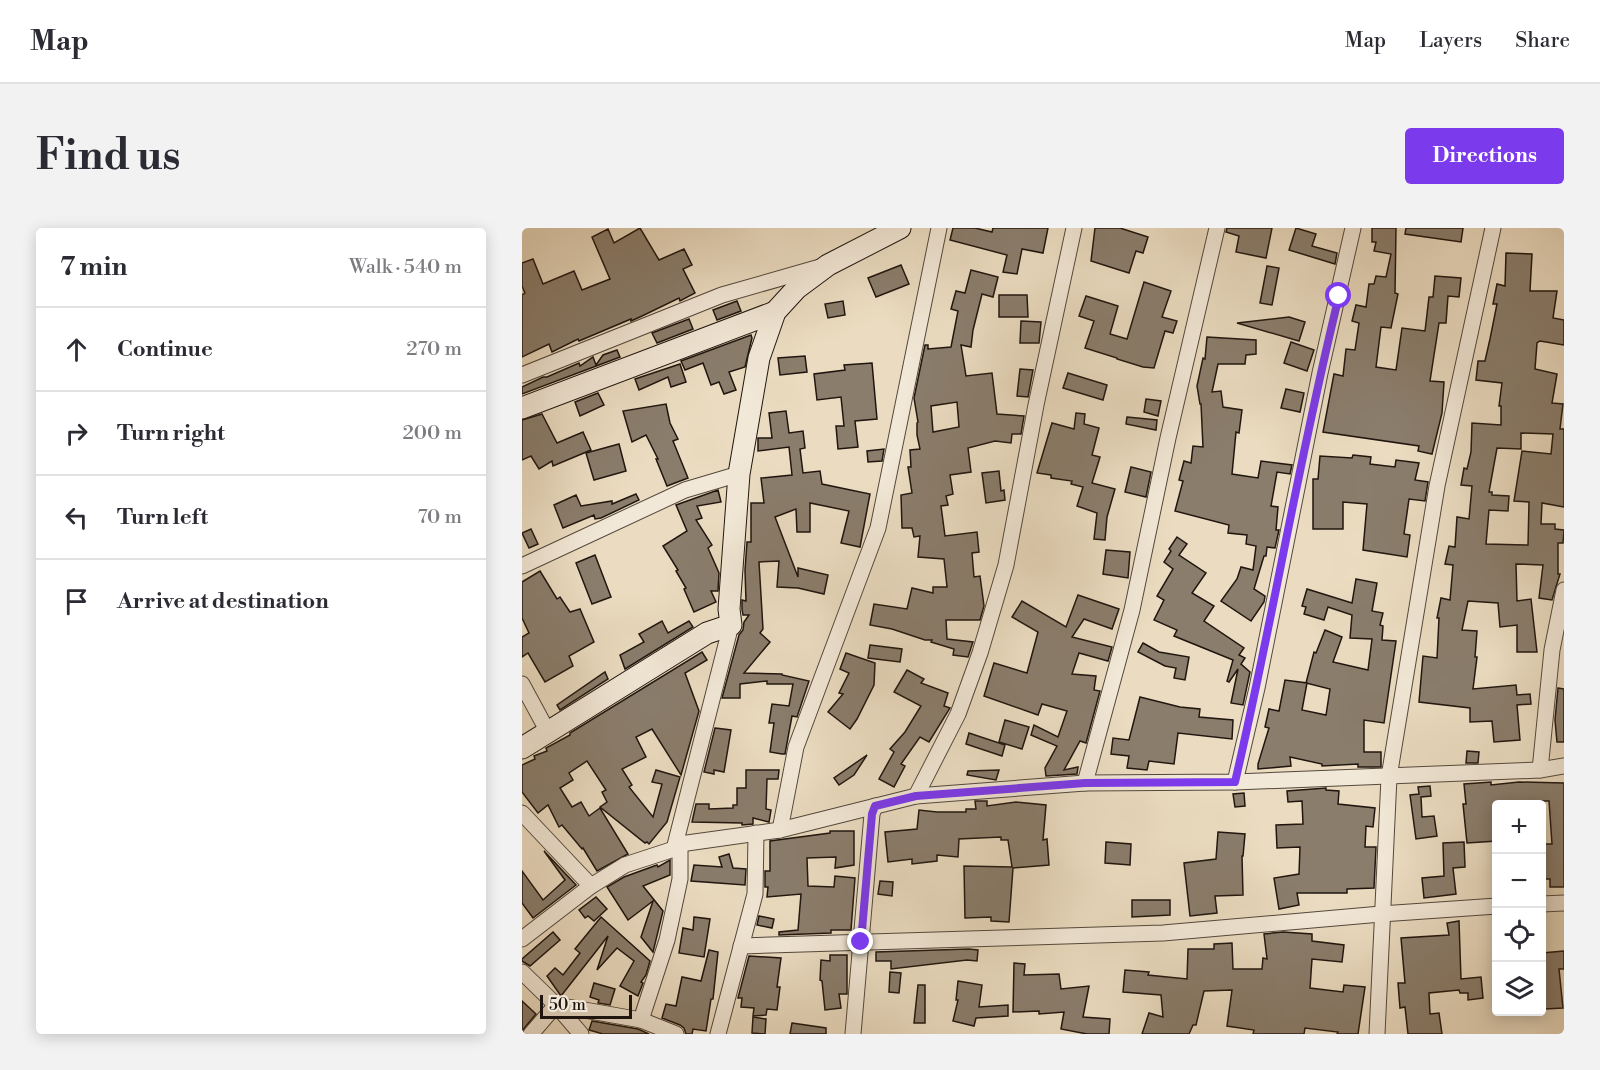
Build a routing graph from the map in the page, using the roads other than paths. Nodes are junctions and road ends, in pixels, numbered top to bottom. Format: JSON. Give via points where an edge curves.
{"nodes":[{"id":1,"x":900,"y":228,"type":"edge"},
{"id":2,"x":939,"y":228,"type":"edge"},
{"id":3,"x":1074,"y":228,"type":"edge"},
{"id":4,"x":1217,"y":228,"type":"edge"},
{"id":5,"x":1353,"y":228,"type":"edge"},
{"id":6,"x":1493,"y":228,"type":"edge"},
{"id":7,"x":828,"y":265,"type":"junction"},
{"id":8,"x":775,"y":312,"type":"junction"},
{"id":9,"x":522,"y":375,"type":"edge"},
{"id":10,"x":522,"y":408,"type":"edge"},
{"id":11,"x":739,"y":474,"type":"junction"},
{"id":12,"x":522,"y":566,"type":"edge"},
{"id":13,"x":1564,"y":590,"type":"edge"},
{"id":14,"x":731,"y":625,"type":"junction"},
{"id":15,"x":522,"y":684,"type":"edge"},
{"id":16,"x":548,"y":732,"type":"junction"},
{"id":17,"x":522,"y":748,"type":"edge"},
{"id":18,"x":1564,"y":766,"type":"edge"},
{"id":19,"x":1540,"y":770,"type":"junction"},
{"id":20,"x":1389,"y":777,"type":"junction"},
{"id":21,"x":1235,"y":782,"type":"junction"},
{"id":22,"x":1085,"y":783,"type":"junction"},
{"id":23,"x":916,"y":796,"type":"junction"},
{"id":24,"x":875,"y":806,"type":"junction"},
{"id":25,"x":522,"y":813,"type":"edge"},
{"id":26,"x":780,"y":830,"type":"junction"},
{"id":27,"x":756,"y":832,"type":"junction"},
{"id":28,"x":677,"y":847,"type":"junction"},
{"id":29,"x":591,"y":886,"type":"junction"},
{"id":30,"x":1564,"y":903,"type":"edge"},
{"id":31,"x":1546,"y":904,"type":"edge"},
{"id":32,"x":1492,"y":906,"type":"edge"},
{"id":33,"x":1381,"y":914,"type":"junction"},
{"id":34,"x":522,"y":939,"type":"edge"},
{"id":35,"x":861,"y":942,"type":"junction"},
{"id":36,"x":741,"y":946,"type":"junction"},
{"id":37,"x":522,"y":972,"type":"edge"},
{"id":38,"x":556,"y":1005,"type":"junction"},
{"id":39,"x":641,"y":1020,"type":"junction"},
{"id":40,"x":531,"y":1034,"type":"edge"},
{"id":41,"x":580,"y":1034,"type":"edge"},
{"id":42,"x":676,"y":1034,"type":"edge"},
{"id":43,"x":718,"y":1034,"type":"edge"},
{"id":44,"x":853,"y":1034,"type":"edge"},
{"id":45,"x":1377,"y":1034,"type":"edge"}],
"edges":[{"from":1,"to":7,"type":"street"},
{"from":2,"to":26,"type":"street","via":[[878,528],[796,747]]},
{"from":3,"to":23,"type":"street","via":[[1006,565],[958,714]]},
{"from":4,"to":22,"type":"street","via":[[1132,610]]},
{"from":5,"to":21,"type":"street"},
{"from":6,"to":20,"type":"street","via":[[1437,486]]},
{"from":7,"to":8,"type":"street","via":[[797,288]]},
{"from":7,"to":9,"type":"street","via":[[722,295]]},
{"from":8,"to":10,"type":"street"},
{"from":8,"to":11,"type":"street","via":[[759,358]]},
{"from":11,"to":12,"type":"street","via":[[685,489]]},
{"from":11,"to":14,"type":"street"},
{"from":13,"to":19,"type":"street","via":[[1552,651]]},
{"from":14,"to":16,"type":"street","via":[[707,633]]},
{"from":14,"to":28,"type":"street"},
{"from":15,"to":16,"type":"street"},
{"from":16,"to":17,"type":"street"},
{"from":18,"to":19,"type":"street"},
{"from":19,"to":20,"type":"street"},
{"from":20,"to":21,"type":"street"},
{"from":20,"to":33,"type":"street"},
{"from":21,"to":22,"type":"street"},
{"from":22,"to":23,"type":"street"},
{"from":23,"to":24,"type":"street"},
{"from":24,"to":26,"type":"street"},
{"from":24,"to":35,"type":"street"},
{"from":25,"to":29,"type":"street"},
{"from":26,"to":27,"type":"street"},
{"from":27,"to":28,"type":"street"},
{"from":27,"to":36,"type":"street","via":[[755,894]]},
{"from":28,"to":29,"type":"street","via":[[625,865]]},
{"from":28,"to":39,"type":"street","via":[[680,879]]},
{"from":29,"to":34,"type":"street"},
{"from":30,"to":31,"type":"street"},
{"from":32,"to":33,"type":"street"},
{"from":33,"to":35,"type":"street","via":[[1163,933]]},
{"from":33,"to":45,"type":"street"},
{"from":35,"to":36,"type":"street"},
{"from":35,"to":44,"type":"street"},
{"from":36,"to":43,"type":"street"},
{"from":37,"to":38,"type":"street"},
{"from":38,"to":39,"type":"street"},
{"from":38,"to":40,"type":"street"},
{"from":38,"to":41,"type":"street"},
{"from":39,"to":42,"type":"street"}]}
